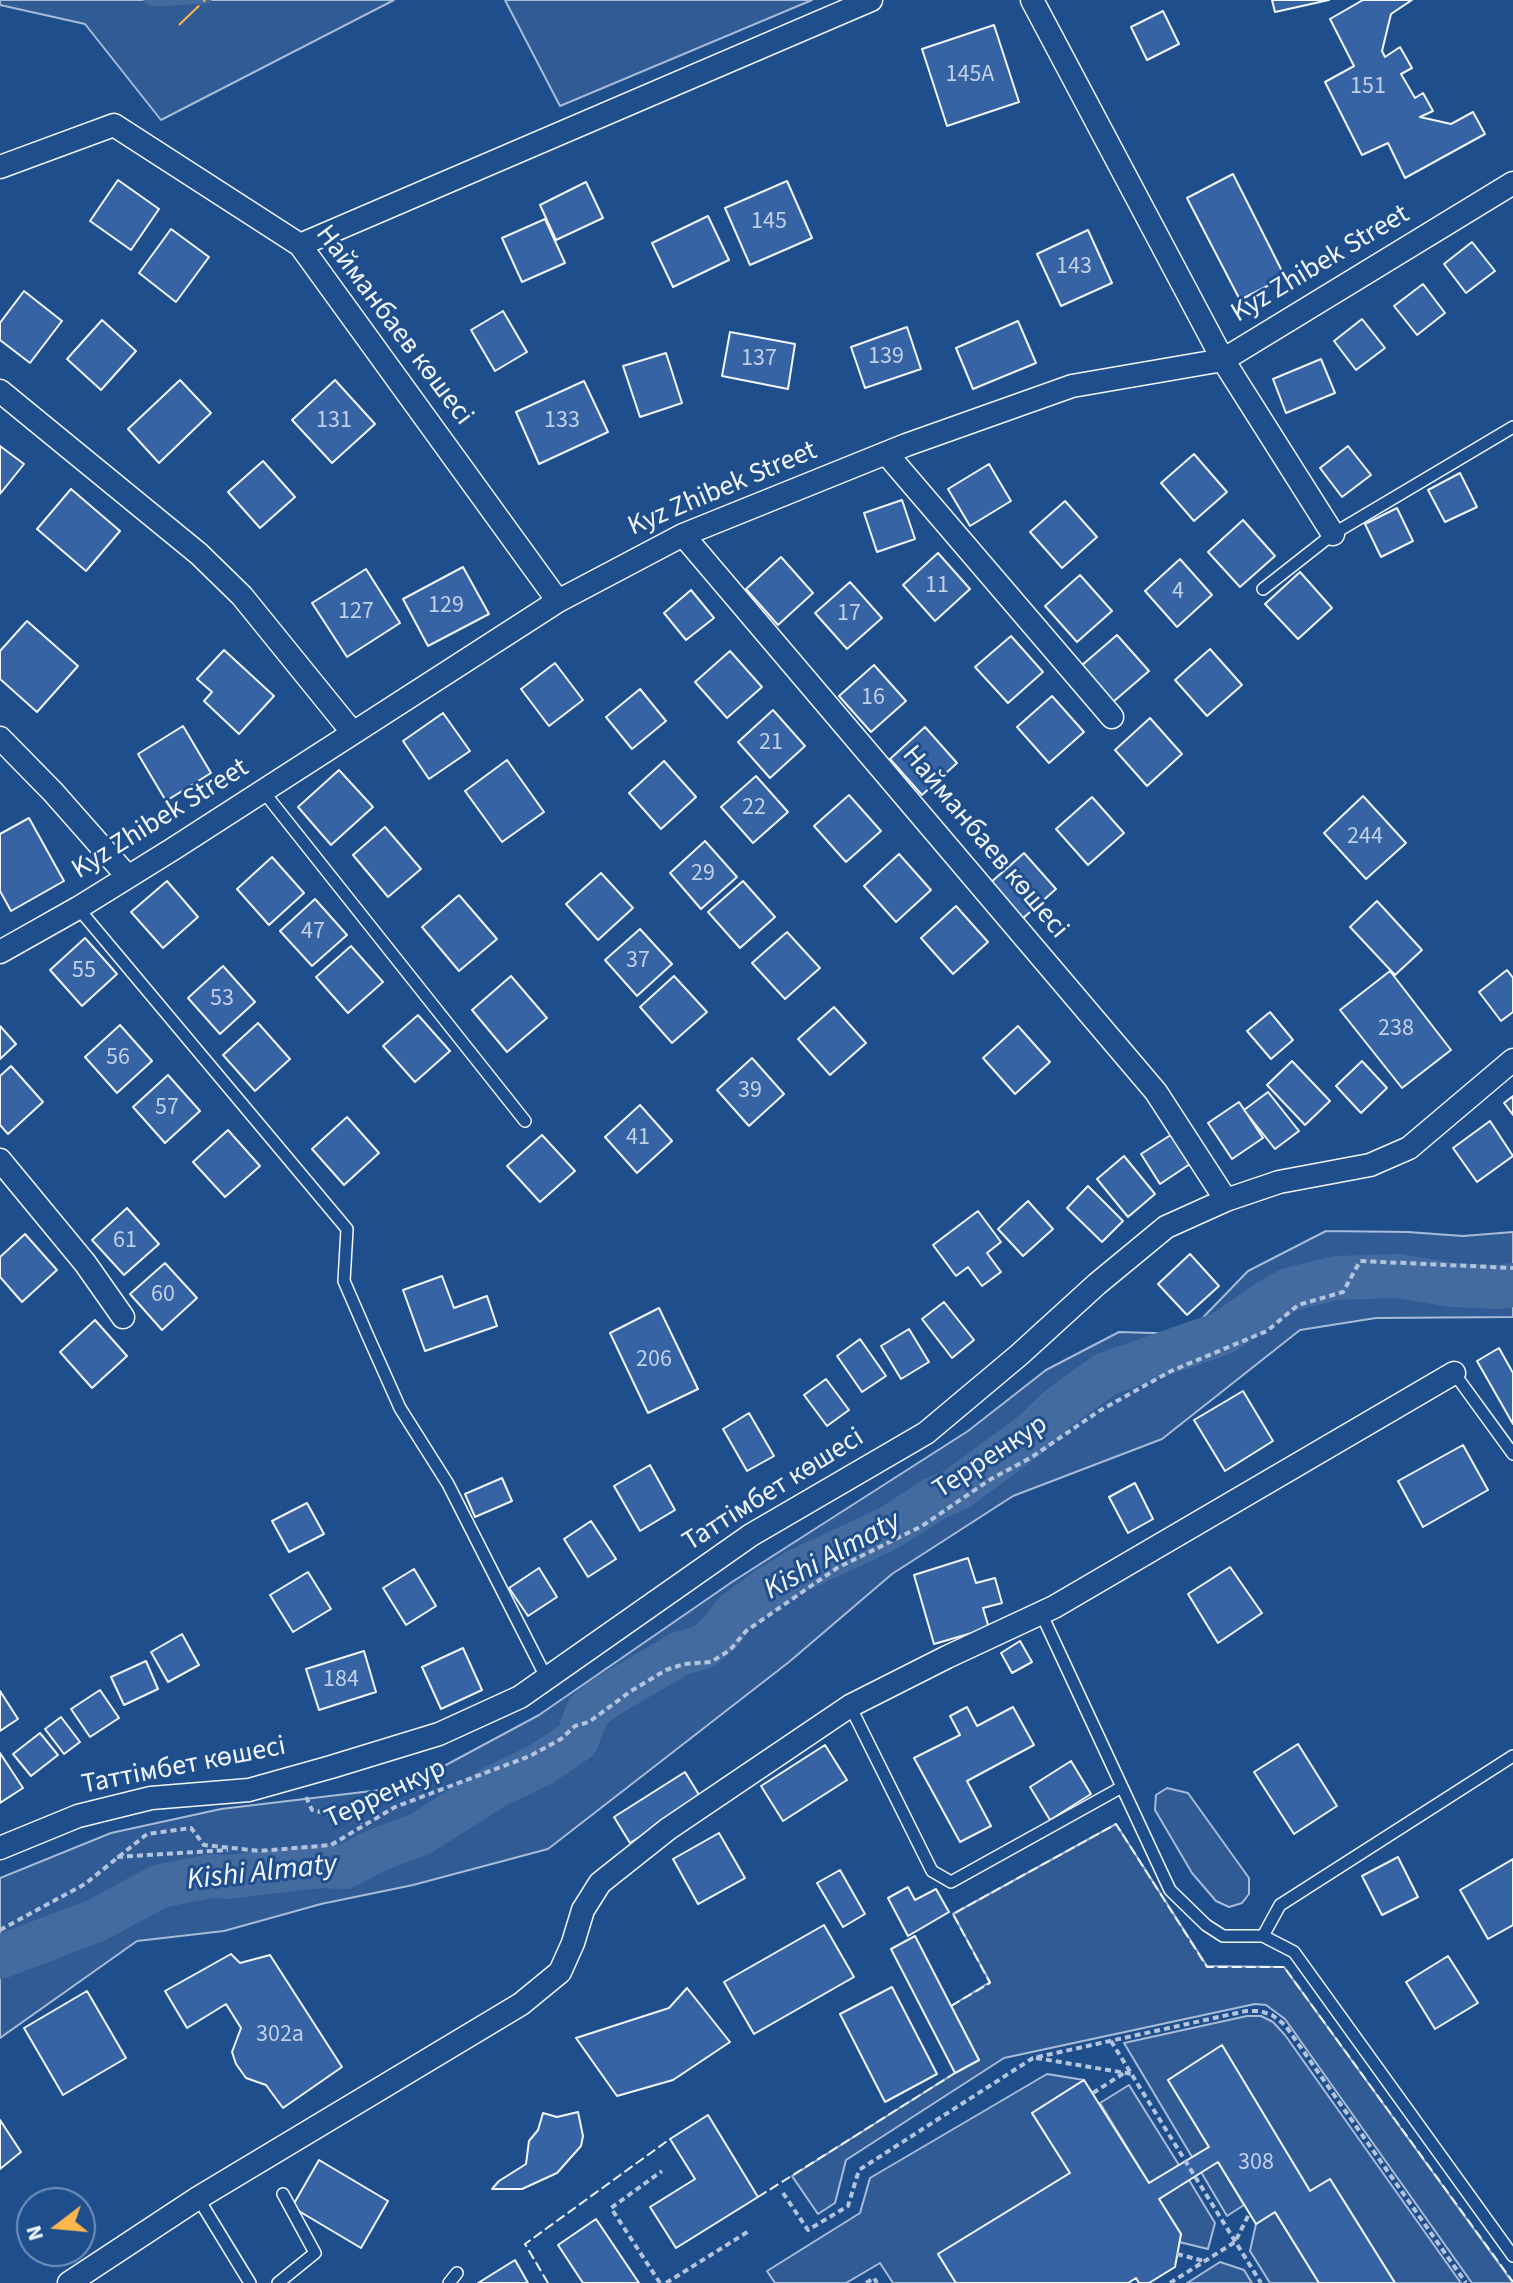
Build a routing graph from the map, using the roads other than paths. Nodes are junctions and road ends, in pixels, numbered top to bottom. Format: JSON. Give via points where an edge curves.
{"nodes":[{"id":1,"x":871,"y":0,"type":"edge"},
{"id":2,"x":1032,"y":0,"type":"edge"},
{"id":3,"x":0,"y":167,"type":"edge"},
{"id":4,"x":1513,"y":183,"type":"edge"},
{"id":5,"x":300,"y":245,"type":"junction"},
{"id":6,"x":1223,"y":360,"type":"junction"},
{"id":7,"x":0,"y":391,"type":"edge"},
{"id":8,"x":1513,"y":427,"type":"edge"},
{"id":9,"x":886,"y":453,"type":"junction"},
{"id":10,"x":1333,"y":534,"type":"junction"},
{"id":11,"x":683,"y":535,"type":"junction"},
{"id":12,"x":1263,"y":589,"type":"dead end"},
{"id":13,"x":558,"y":601,"type":"junction"},
{"id":14,"x":1112,"y":717,"type":"dead end"},
{"id":15,"x":353,"y":733,"type":"junction"},
{"id":16,"x":0,"y":738,"type":"edge"},
{"id":17,"x":263,"y":791,"type":"junction"},
{"id":18,"x":128,"y":877,"type":"junction"},
{"id":19,"x":78,"y":908,"type":"junction"},
{"id":20,"x":0,"y":952,"type":"edge"},
{"id":21,"x":1513,"y":1060,"type":"edge"},
{"id":22,"x":525,"y":1121,"type":"dead end"},
{"id":23,"x":0,"y":1160,"type":"edge"},
{"id":24,"x":1226,"y":1200,"type":"junction"},
{"id":25,"x":123,"y":1317,"type":"dead end"},
{"id":26,"x":1454,"y":1373,"type":"joint"},
{"id":27,"x":1513,"y":1454,"type":"edge"},
{"id":28,"x":1041,"y":1613,"type":"junction"},
{"id":29,"x":547,"y":1679,"type":"junction"},
{"id":30,"x":850,"y":1706,"type":"junction"},
{"id":31,"x":1513,"y":1756,"type":"edge"},
{"id":32,"x":1122,"y":1787,"type":"junction"},
{"id":33,"x":0,"y":1848,"type":"edge"},
{"id":34,"x":1263,"y":1936,"type":"junction"},
{"id":35,"x":283,"y":2194,"type":"dead end"},
{"id":36,"x":198,"y":2198,"type":"junction"},
{"id":37,"x":1513,"y":2256,"type":"edge"},
{"id":38,"x":69,"y":2283,"type":"edge"},
{"id":39,"x":250,"y":2283,"type":"edge"},
{"id":40,"x":278,"y":2283,"type":"edge"}],
"edges":[{"from":1,"to":5,"type":"street"},
{"from":2,"to":6,"type":"street"},
{"from":3,"to":5,"type":"street","name":"Найманбаев көшесі","via":[[114,125]]},
{"from":4,"to":6,"type":"street","name":"Kyz Zhibek Street"},
{"from":5,"to":13,"type":"street","name":"Найманбаев көшесі"},
{"from":6,"to":9,"type":"street","name":"Kyz Zhibek Street","via":[[1072,386]]},
{"from":6,"to":10,"type":"street"},
{"from":7,"to":15,"type":"street","via":[[199,554],[242,596]]},
{"from":8,"to":10,"type":"lane"},
{"from":9,"to":11,"type":"street","name":"Kyz Zhibek Street"},
{"from":9,"to":14,"type":"street"},
{"from":10,"to":12,"type":"lane"},
{"from":11,"to":13,"type":"street","name":"Kyz Zhibek Street"},
{"from":11,"to":24,"type":"street","name":"Найманбаев көшесі","via":[[1156,1092]]},
{"from":13,"to":15,"type":"street","name":"Kyz Zhibek Street"},
{"from":15,"to":17,"type":"street","name":"Kyz Zhibek Street"},
{"from":16,"to":18,"type":"street"},
{"from":17,"to":18,"type":"street","name":"Kyz Zhibek Street"},
{"from":17,"to":22,"type":"lane"},
{"from":18,"to":19,"type":"street","name":"Kyz Zhibek Street"},
{"from":19,"to":20,"type":"street","name":"Kyz Zhibek Street"},
{"from":19,"to":29,"type":"lane","via":[[347,1229],[344,1281],[367,1334],[400,1408],[448,1484]]},
{"from":21,"to":24,"type":"street","name":"Таттімбет көшесі","via":[[1409,1148],[1370,1165],[1279,1182]]},
{"from":23,"to":25,"type":"street"},
{"from":24,"to":29,"type":"street","name":"Таттімбет көшесі","via":[[1166,1227],[926,1433],[751,1535]]},
{"from":26,"to":27,"type":"lane"},
{"from":26,"to":28,"type":"street"},
{"from":28,"to":30,"type":"street"},
{"from":28,"to":32,"type":"lane"},
{"from":29,"to":33,"type":"street","name":"Таттімбет көшесі","via":[[439,1734],[249,1790],[151,1798],[78,1816]]},
{"from":30,"to":32,"type":"lane","via":[[932,1871],[951,1882]]},
{"from":30,"to":36,"type":"street","via":[[668,1829],[600,1883],[583,1910],[560,1972],[521,2004]]},
{"from":31,"to":34,"type":"lane","via":[[1280,1905]]},
{"from":32,"to":34,"type":"lane","via":[[1170,1890],[1223,1936]]},
{"from":34,"to":37,"type":"lane","via":[[1294,1952]]},
{"from":35,"to":40,"type":"lane","via":[[315,2253]]},
{"from":36,"to":38,"type":"street"},
{"from":36,"to":39,"type":"lane"}]}
